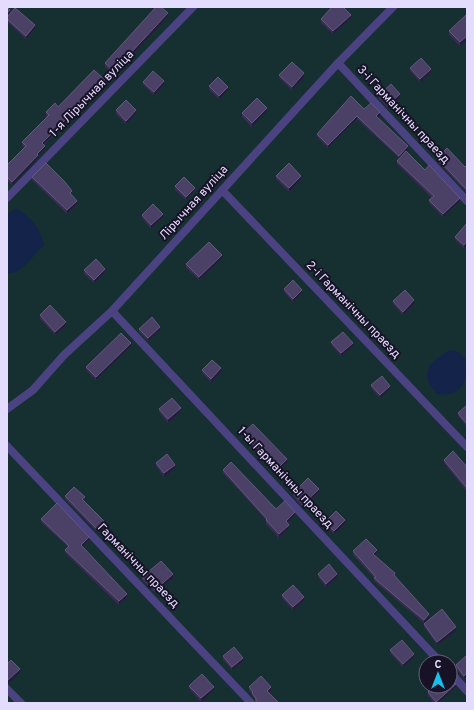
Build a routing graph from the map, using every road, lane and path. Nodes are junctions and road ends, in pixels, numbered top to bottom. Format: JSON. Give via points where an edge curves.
{"nodes":[{"id":1,"x":193,"y":7,"type":"edge"},
{"id":2,"x":393,"y":7,"type":"edge"},
{"id":3,"x":338,"y":62,"type":"junction"},
{"id":4,"x":222,"y":190,"type":"junction"},
{"id":5,"x":7,"y":198,"type":"edge"},
{"id":6,"x":467,"y":200,"type":"edge"},
{"id":7,"x":112,"y":311,"type":"junction"},
{"id":8,"x":7,"y":409,"type":"edge"},
{"id":9,"x":7,"y":446,"type":"edge"},
{"id":10,"x":467,"y":447,"type":"edge"},
{"id":11,"x":433,"y":654,"type":"edge"},
{"id":12,"x":458,"y":681,"type":"edge"},
{"id":13,"x":7,"y":689,"type":"edge"},
{"id":14,"x":467,"y":691,"type":"edge"},
{"id":15,"x":20,"y":703,"type":"edge"},
{"id":16,"x":251,"y":703,"type":"edge"}],
"edges":[{"from":1,"to":5,"type":"lane","name":"1-я Лірычная вуліца"},
{"from":2,"to":3,"type":"lane","name":"Лірычная вуліца"},
{"from":3,"to":4,"type":"lane","name":"Лірычная вуліца"},
{"from":3,"to":6,"type":"lane","name":"3-і Гарманічны праезд"},
{"from":4,"to":7,"type":"lane","name":"Лірычная вуліца"},
{"from":4,"to":10,"type":"lane","name":"2-і Гарманічны праезд"},
{"from":7,"to":8,"type":"lane","name":"Лірычная вуліца","via":[[64,355],[33,390]]},
{"from":7,"to":11,"type":"lane","name":"1-ы Гарманічны праезд"},
{"from":9,"to":16,"type":"lane","name":"Гарманічны праезд"},
{"from":12,"to":14,"type":"lane"},
{"from":13,"to":15,"type":"lane"}]}
